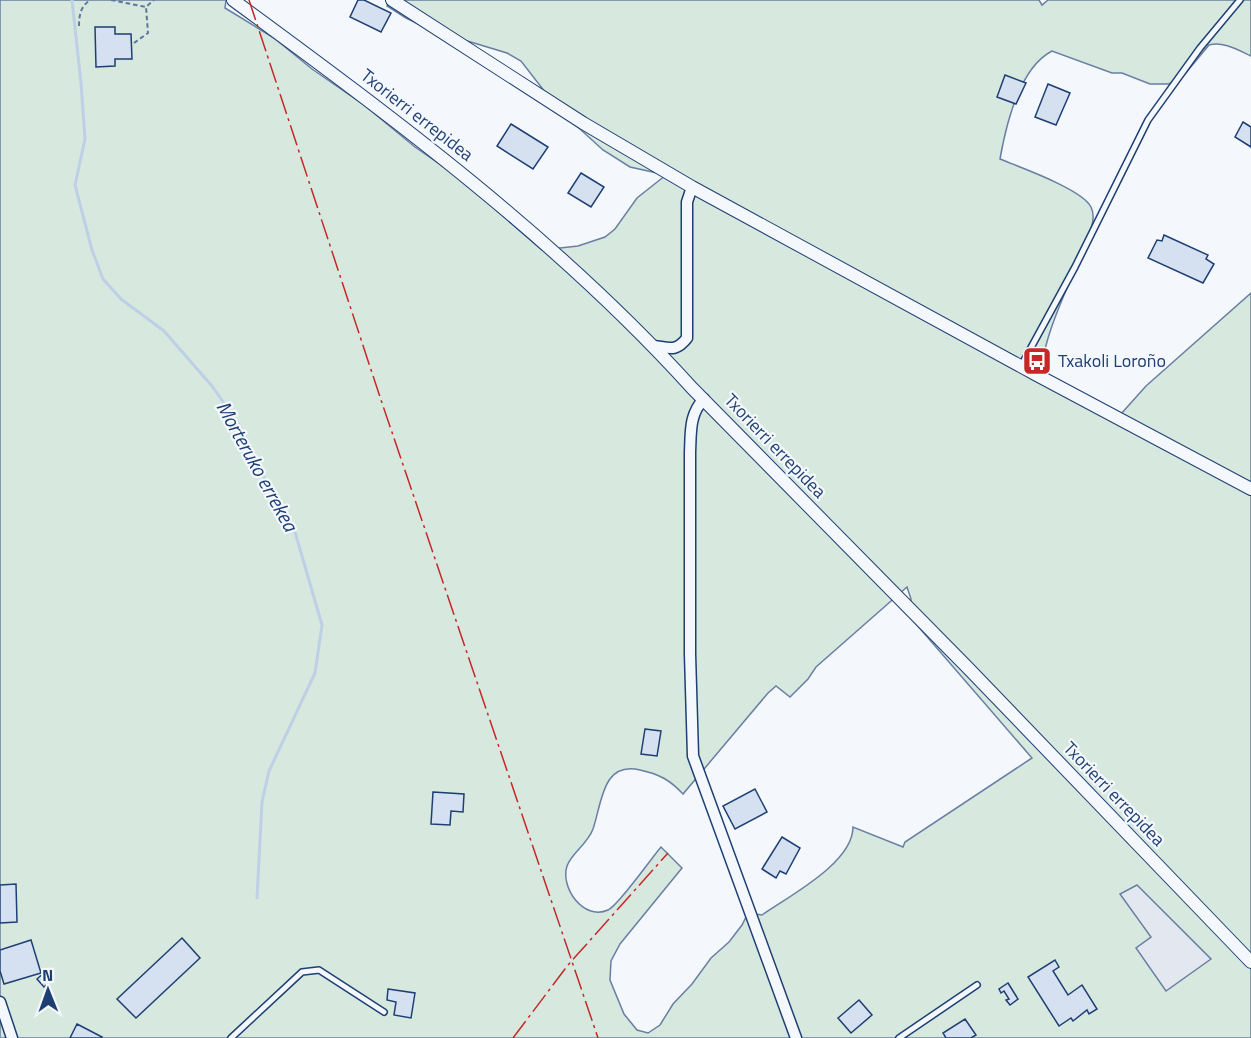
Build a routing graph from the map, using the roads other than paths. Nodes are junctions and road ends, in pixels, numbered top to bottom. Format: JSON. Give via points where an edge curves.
{"nodes":[{"id":1,"x":233,"y":0,"type":"edge"},
{"id":2,"x":392,"y":0,"type":"edge"},
{"id":3,"x":1240,"y":0,"type":"edge"},
{"id":4,"x":692,"y":186,"type":"junction"},
{"id":5,"x":654,"y":346,"type":"junction"},
{"id":6,"x":1021,"y":366,"type":"junction"},
{"id":7,"x":704,"y":399,"type":"junction"},
{"id":8,"x":1251,"y":489,"type":"edge"},
{"id":9,"x":1251,"y":962,"type":"edge"},
{"id":10,"x":977,"y":985,"type":"dead end"},
{"id":11,"x":0,"y":1002,"type":"edge"},
{"id":12,"x":384,"y":1012,"type":"dead end"},
{"id":13,"x":12,"y":1038,"type":"edge"},
{"id":14,"x":231,"y":1038,"type":"edge"},
{"id":15,"x":796,"y":1038,"type":"edge"},
{"id":16,"x":899,"y":1038,"type":"edge"}],
"edges":[{"from":1,"to":5,"type":"street","name":"Txorierri errepidea","via":[[441,156]]},
{"from":2,"to":4,"type":"street","via":[[584,123]]},
{"from":3,"to":6,"type":"lane","via":[[1148,120]]},
{"from":4,"to":5,"type":"street","via":[[687,202],[687,338],[672,349]]},
{"from":4,"to":6,"type":"street"},
{"from":5,"to":7,"type":"street","name":"Txorierri errepidea"},
{"from":6,"to":8,"type":"street"},
{"from":7,"to":9,"type":"street","name":"Txorierri errepidea"},
{"from":7,"to":15,"type":"street","via":[[696,407],[691,424],[690,452],[693,756]]},
{"from":10,"to":16,"type":"lane"},
{"from":11,"to":13,"type":"street"},
{"from":12,"to":14,"type":"lane","via":[[319,970],[311,969],[302,972]]}]}
